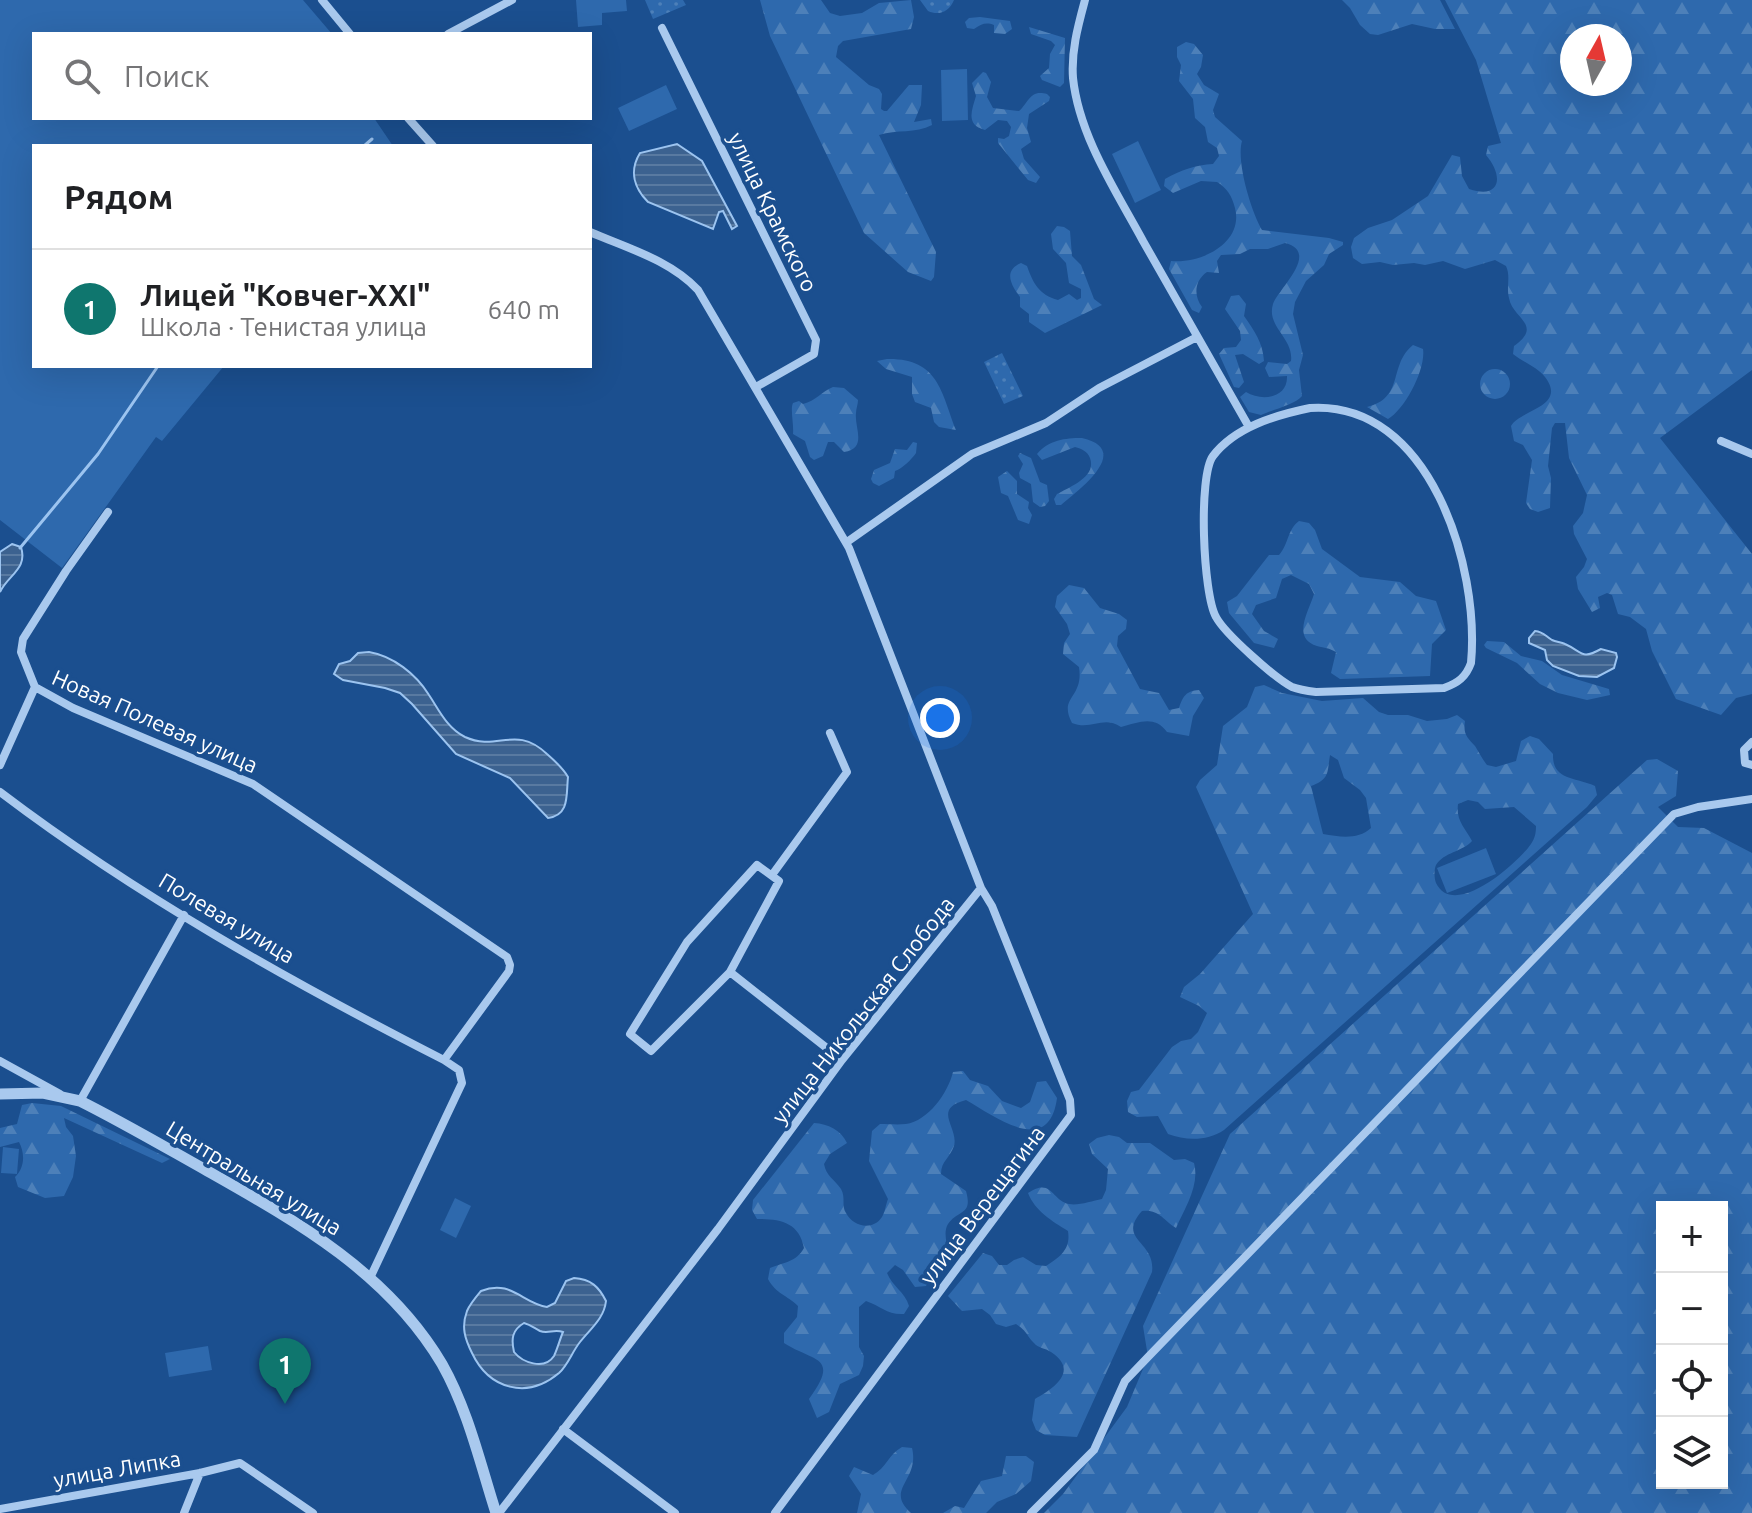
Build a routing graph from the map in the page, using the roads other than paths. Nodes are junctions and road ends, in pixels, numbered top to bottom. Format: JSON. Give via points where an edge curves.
{"nodes":[{"id":1,"x":322,"y":0,"type":"edge"},
{"id":2,"x":512,"y":0,"type":"edge"},
{"id":3,"x":1085,"y":0,"type":"edge"},
{"id":4,"x":662,"y":28,"type":"dead end"},
{"id":5,"x":348,"y":32,"type":"edge"},
{"id":6,"x":452,"y":32,"type":"edge"},
{"id":7,"x":410,"y":120,"type":"edge"},
{"id":8,"x":431,"y":144,"type":"edge"},
{"id":9,"x":592,"y":233,"type":"edge"},
{"id":10,"x":1197,"y":337,"type":"junction"},
{"id":11,"x":756,"y":387,"type":"junction"},
{"id":12,"x":1249,"y":427,"type":"junction"},
{"id":13,"x":1721,"y":441,"type":"dead end"},
{"id":14,"x":1752,"y":454,"type":"edge"},
{"id":15,"x":108,"y":512,"type":"dead end"},
{"id":16,"x":847,"y":542,"type":"junction"},
{"id":17,"x":35,"y":687,"type":"junction"},
{"id":18,"x":830,"y":733,"type":"dead end"},
{"id":19,"x":1752,"y":742,"type":"edge"},
{"id":20,"x":0,"y":765,"type":"edge"},
{"id":21,"x":1752,"y":765,"type":"edge"},
{"id":22,"x":0,"y":792,"type":"edge"},
{"id":23,"x":1752,"y":799,"type":"edge"},
{"id":24,"x":772,"y":875,"type":"junction"},
{"id":25,"x":981,"y":888,"type":"junction"},
{"id":26,"x":184,"y":915,"type":"junction"},
{"id":27,"x":730,"y":972,"type":"junction"},
{"id":28,"x":444,"y":1060,"type":"junction"},
{"id":29,"x":842,"y":1060,"type":"junction"},
{"id":30,"x":0,"y":1061,"type":"edge"},
{"id":31,"x":0,"y":1094,"type":"edge"},
{"id":32,"x":64,"y":1096,"type":"junction"},
{"id":33,"x":80,"y":1101,"type":"junction"},
{"id":34,"x":370,"y":1278,"type":"junction"},
{"id":35,"x":563,"y":1429,"type":"junction"},
{"id":36,"x":200,"y":1473,"type":"junction"},
{"id":37,"x":0,"y":1509,"type":"edge"},
{"id":38,"x":184,"y":1513,"type":"edge"},
{"id":39,"x":313,"y":1513,"type":"edge"},
{"id":40,"x":498,"y":1513,"type":"edge"},
{"id":41,"x":675,"y":1513,"type":"edge"},
{"id":42,"x":775,"y":1513,"type":"edge"},
{"id":43,"x":1031,"y":1513,"type":"edge"}],
"edges":[{"from":1,"to":5,"type":"street"},
{"from":2,"to":6,"type":"street"},
{"from":3,"to":10,"type":"street","via":[[1073,50],[1078,103],[1114,187]]},
{"from":4,"to":11,"type":"street","name":"улица Крамского","via":[[816,340],[814,354]]},
{"from":7,"to":8,"type":"street"},
{"from":9,"to":11,"type":"street","name":"улица Никольская Слобода","via":[[688,279]]},
{"from":10,"to":12,"type":"street"},
{"from":10,"to":16,"type":"street","via":[[1099,388],[1046,423],[972,454]]},
{"from":11,"to":16,"type":"street","name":"улица Никольская Слобода"},
{"from":12,"to":12,"type":"street","via":[[1218,450],[1205,472],[1211,603],[1224,630],[1299,690],[1444,688],[1459,681],[1468,672],[1472,655],[1462,554],[1444,505],[1407,451],[1374,421],[1337,408],[1310,408]]},
{"from":13,"to":14,"type":"street"},
{"from":15,"to":17,"type":"street","name":"Новая Полевая улица","via":[[23,639],[21,652]]},
{"from":16,"to":25,"type":"street","name":"улица Никольская Слобода"},
{"from":17,"to":20,"type":"street"},
{"from":17,"to":28,"type":"street","name":"Новая Полевая улица","via":[[253,784],[507,957],[509,971]]},
{"from":18,"to":24,"type":"street","via":[[847,772]]},
{"from":19,"to":21,"type":"street","via":[[1744,750],[1745,763]]},
{"from":22,"to":26,"type":"street","name":"Полевая улица","via":[[45,827]]},
{"from":23,"to":43,"type":"street","via":[[1674,814],[1125,1381],[1094,1450]]},
{"from":24,"to":27,"type":"street","via":[[779,881]]},
{"from":24,"to":27,"type":"street","via":[[757,865],[687,942],[630,1034],[651,1051]]},
{"from":25,"to":29,"type":"street","name":"улица Никольская Слобода"},
{"from":25,"to":42,"type":"street","name":"улица Верещагина","via":[[1070,1100],[1071,1115]]},
{"from":26,"to":28,"type":"street","name":"Полевая улица"},
{"from":26,"to":33,"type":"street"},
{"from":27,"to":29,"type":"street"},
{"from":28,"to":34,"type":"street","via":[[459,1070],[462,1083]]},
{"from":29,"to":35,"type":"street","name":"улица Никольская Слобода"},
{"from":30,"to":32,"type":"street","name":"Центральная улица"},
{"from":31,"to":32,"type":"street"},
{"from":32,"to":33,"type":"street","name":"Центральная улица"},
{"from":33,"to":34,"type":"street","name":"Центральная улица","via":[[283,1213]]},
{"from":34,"to":40,"type":"street","name":"Центральная улица","via":[[441,1363],[461,1403]]},
{"from":35,"to":40,"type":"street","name":"улица Никольская Слобода"},
{"from":35,"to":41,"type":"street"},
{"from":36,"to":37,"type":"street","name":"улица Липка"},
{"from":36,"to":38,"type":"street"},
{"from":36,"to":39,"type":"street","name":"улица Липка","via":[[240,1463]]}]}
